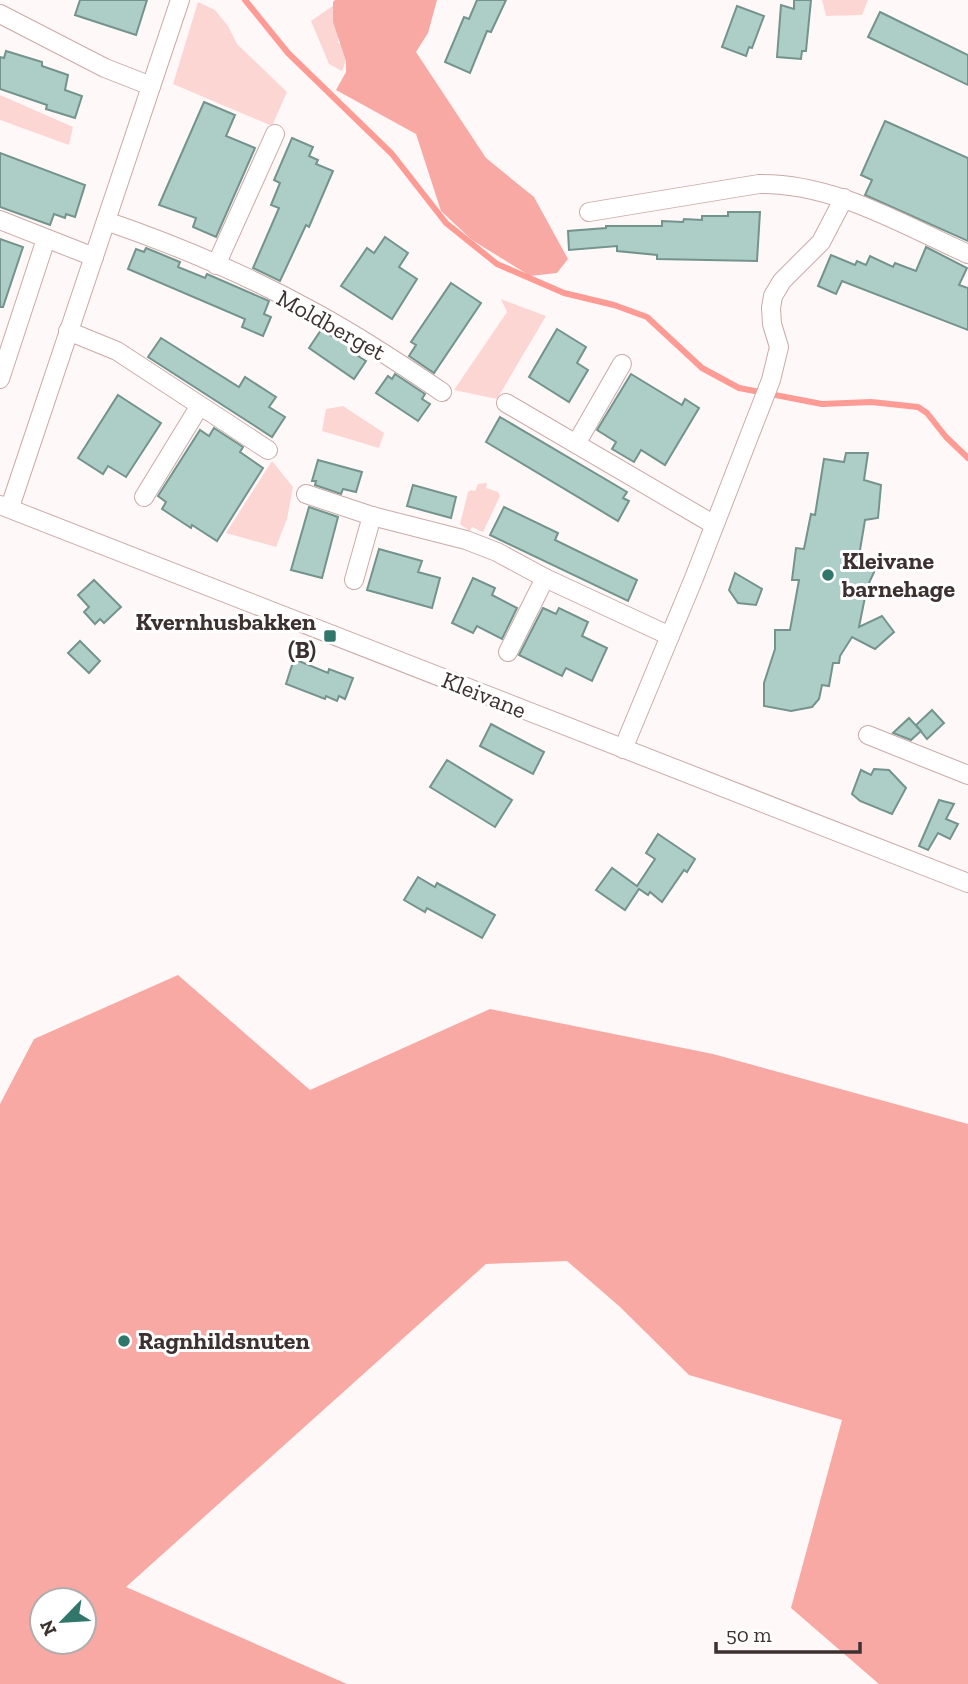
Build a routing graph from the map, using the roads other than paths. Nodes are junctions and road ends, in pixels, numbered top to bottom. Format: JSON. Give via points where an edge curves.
{"nodes":[{"id":1,"x":180,"y":0,"type":"edge"},
{"id":2,"x":0,"y":14,"type":"edge"},
{"id":3,"x":151,"y":86,"type":"junction"},
{"id":4,"x":275,"y":134,"type":"dead end"},
{"id":5,"x":844,"y":198,"type":"junction"},
{"id":6,"x":589,"y":212,"type":"dead end"},
{"id":7,"x":0,"y":220,"type":"edge"},
{"id":8,"x":106,"y":221,"type":"junction"},
{"id":9,"x":46,"y":239,"type":"junction"},
{"id":10,"x":968,"y":254,"type":"edge"},
{"id":11,"x":94,"y":257,"type":"junction"},
{"id":12,"x":216,"y":265,"type":"junction"},
{"id":13,"x":68,"y":331,"type":"junction"},
{"id":14,"x":622,"y":364,"type":"dead end"},
{"id":15,"x":0,"y":379,"type":"edge"},
{"id":16,"x":442,"y":392,"type":"dead end"},
{"id":17,"x":506,"y":402,"type":"dead end"},
{"id":18,"x":200,"y":407,"type":"junction"},
{"id":19,"x":576,"y":444,"type":"junction"},
{"id":20,"x":268,"y":450,"type":"dead end"},
{"id":21,"x":306,"y":494,"type":"dead end"},
{"id":22,"x":144,"y":497,"type":"dead end"},
{"id":23,"x":5,"y":506,"type":"edge"},
{"id":24,"x":372,"y":516,"type":"junction"},
{"id":25,"x":713,"y":524,"type":"junction"},
{"id":26,"x":545,"y":578,"type":"junction"},
{"id":27,"x":355,"y":580,"type":"dead end"},
{"id":28,"x":670,"y":636,"type":"junction"},
{"id":29,"x":508,"y":652,"type":"dead end"},
{"id":30,"x":868,"y":735,"type":"dead end"},
{"id":31,"x":623,"y":749,"type":"junction"},
{"id":32,"x":968,"y":775,"type":"edge"},
{"id":33,"x":968,"y":883,"type":"edge"}],
"edges":[{"from":1,"to":3,"type":"street"},
{"from":2,"to":3,"type":"street","via":[[105,68]]},
{"from":3,"to":8,"type":"street"},
{"from":4,"to":12,"type":"street"},
{"from":5,"to":6,"type":"street","via":[[798,186],[760,184]]},
{"from":5,"to":10,"type":"street"},
{"from":5,"to":25,"type":"street","via":[[821,242],[773,296],[777,360]]},
{"from":7,"to":9,"type":"street"},
{"from":8,"to":11,"type":"street"},
{"from":8,"to":12,"type":"street","name":"Moldberget"},
{"from":9,"to":11,"type":"street"},
{"from":9,"to":15,"type":"street"},
{"from":11,"to":13,"type":"street"},
{"from":12,"to":16,"type":"street","name":"Moldberget","via":[[314,312]]},
{"from":13,"to":18,"type":"street","via":[[117,351]]},
{"from":13,"to":23,"type":"street"},
{"from":14,"to":19,"type":"street"},
{"from":17,"to":19,"type":"street"},
{"from":18,"to":20,"type":"street"},
{"from":18,"to":22,"type":"street"},
{"from":19,"to":25,"type":"street"},
{"from":21,"to":24,"type":"street"},
{"from":23,"to":31,"type":"street","name":"Kleivane"},
{"from":24,"to":26,"type":"street","via":[[466,540]]},
{"from":24,"to":27,"type":"street"},
{"from":25,"to":28,"type":"street"},
{"from":26,"to":28,"type":"street"},
{"from":26,"to":29,"type":"street"},
{"from":28,"to":31,"type":"street"},
{"from":30,"to":32,"type":"street"},
{"from":31,"to":33,"type":"street","name":"Kleivane"}]}
